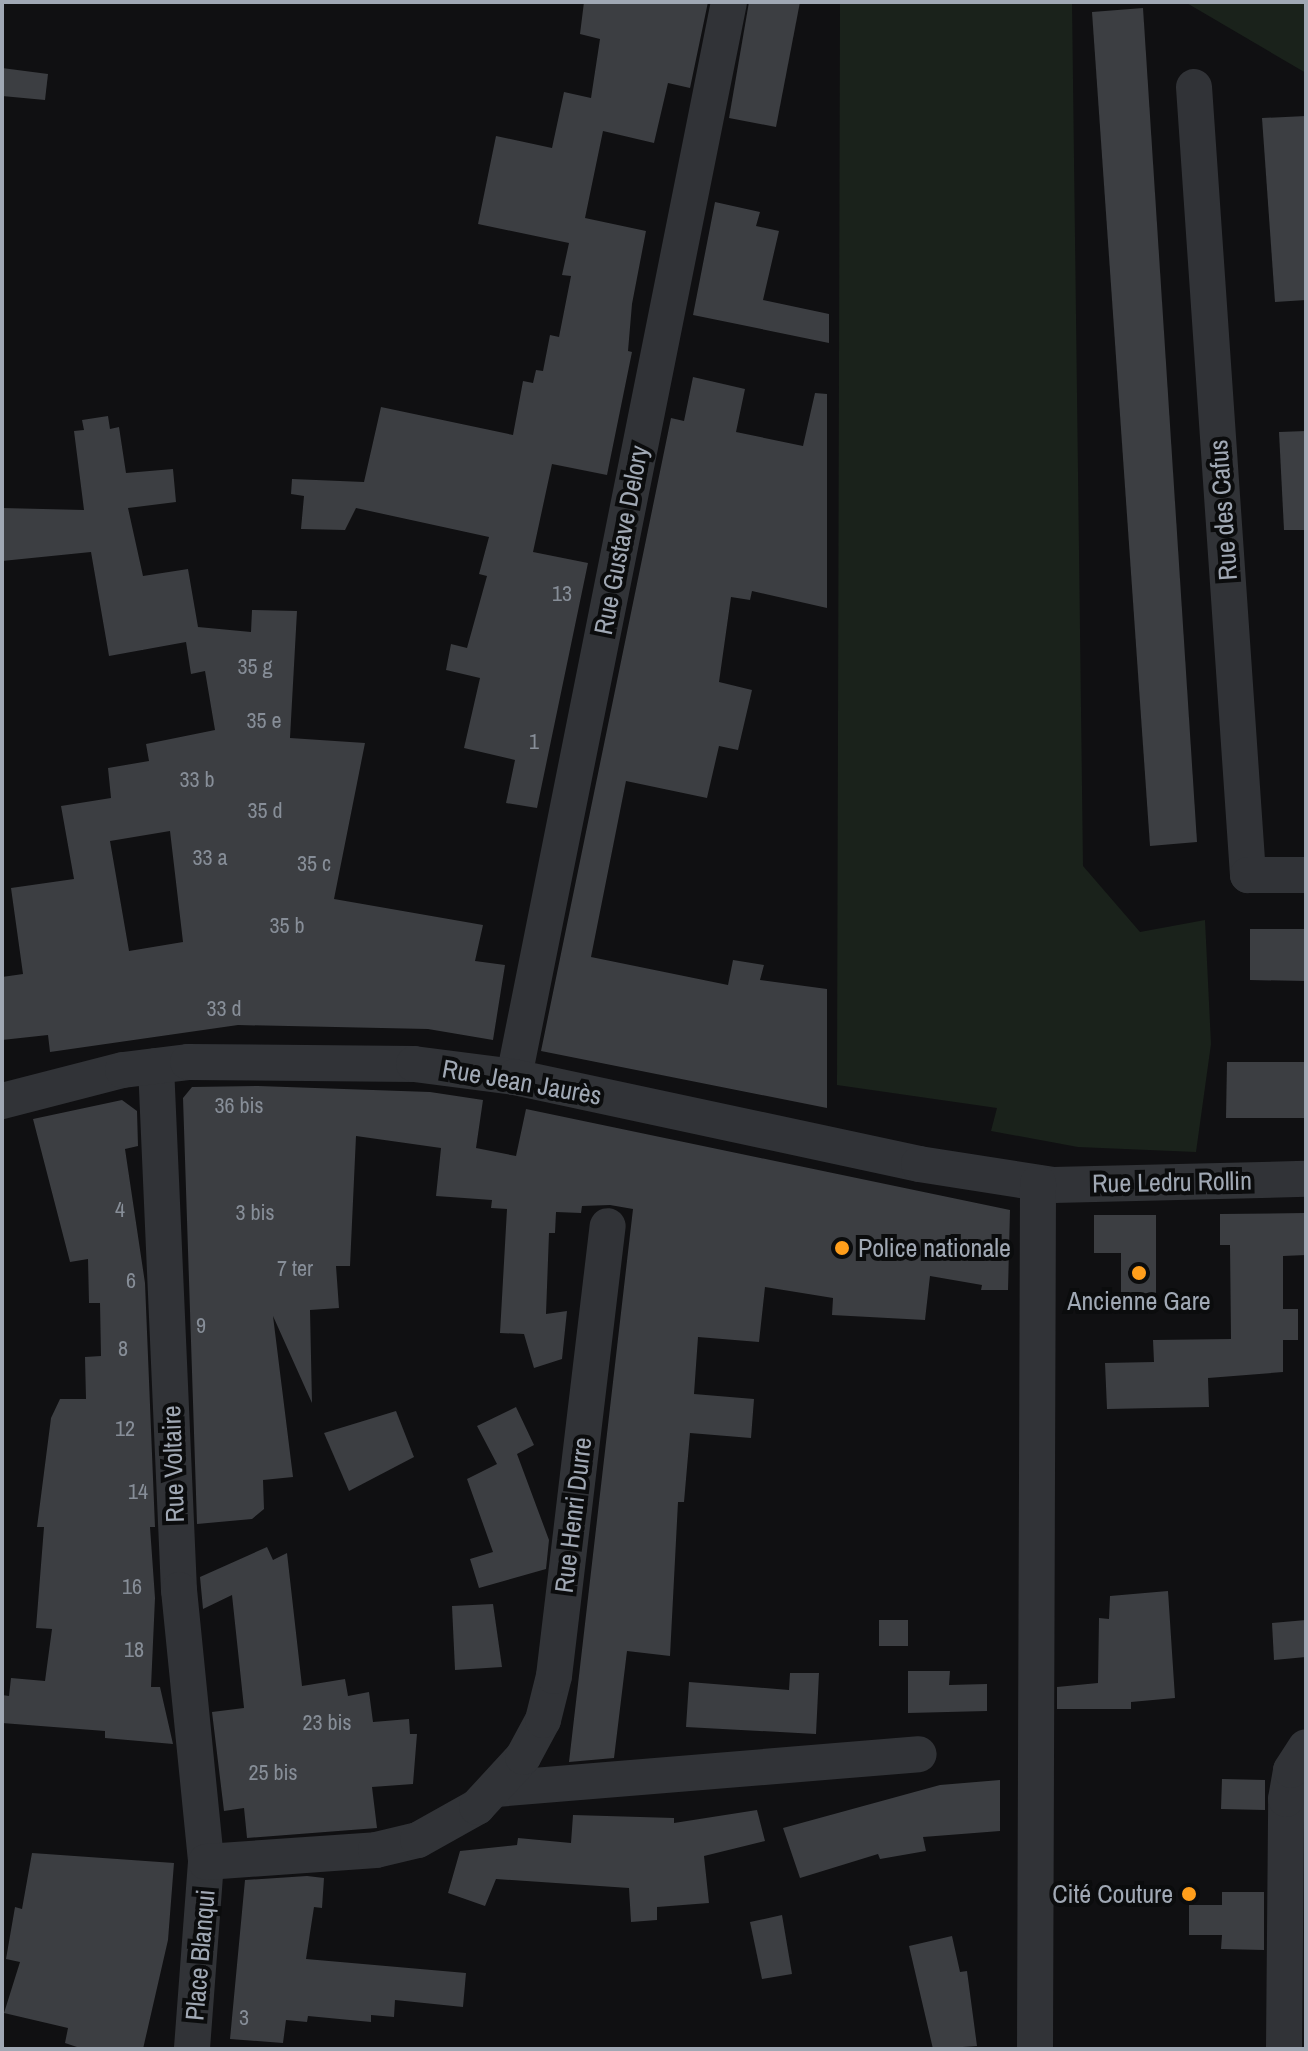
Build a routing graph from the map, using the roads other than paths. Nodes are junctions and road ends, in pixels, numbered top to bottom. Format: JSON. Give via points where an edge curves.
{"nodes":[{"id":1,"x":729,"y":2,"type":"edge"},
{"id":2,"x":1194,"y":87,"type":"dead end"},
{"id":3,"x":1306,"y":875,"type":"edge"},
{"id":4,"x":156,"y":1066,"type":"junction"},
{"id":5,"x":514,"y":1077,"type":"junction"},
{"id":6,"x":2,"y":1101,"type":"edge"},
{"id":7,"x":1306,"y":1179,"type":"edge"},
{"id":8,"x":1038,"y":1183,"type":"junction"},
{"id":9,"x":608,"y":1226,"type":"dead end"},
{"id":10,"x":1306,"y":1747,"type":"edge"},
{"id":11,"x":919,"y":1754,"type":"dead end"},
{"id":12,"x":496,"y":1789,"type":"junction"},
{"id":13,"x":206,"y":1862,"type":"junction"},
{"id":14,"x":192,"y":2049,"type":"edge"},
{"id":15,"x":1035,"y":2049,"type":"edge"},
{"id":16,"x":1284,"y":2049,"type":"edge"}],
"edges":[{"from":1,"to":5,"type":"street","name":"Rue Gustave Delory"},
{"from":2,"to":3,"type":"street","name":"Rue des Cafus","via":[[1248,875]]},
{"from":4,"to":5,"type":"street","name":"Rue Jean Jaurès","via":[[219,1060],[382,1062]]},
{"from":4,"to":6,"type":"street","name":"Rue Jean Jaurès"},
{"from":4,"to":13,"type":"street","name":"Rue Voltaire","via":[[179,1590]]},
{"from":5,"to":8,"type":"street","name":"Rue Jean Jaurès","via":[[796,1139]]},
{"from":7,"to":8,"type":"street","name":"Rue Ledru Rollin"},
{"from":8,"to":15,"type":"street"},
{"from":9,"to":12,"type":"street","name":"Rue Henri Durre","via":[[550,1698],[535,1739]]},
{"from":10,"to":16,"type":"street","via":[[1291,1770],[1286,1799]]},
{"from":11,"to":12,"type":"street"},
{"from":12,"to":13,"type":"street","name":"Rue Henri Durre","via":[[458,1821],[398,1846]]},
{"from":13,"to":14,"type":"street","name":"Place Blanqui"}]}
